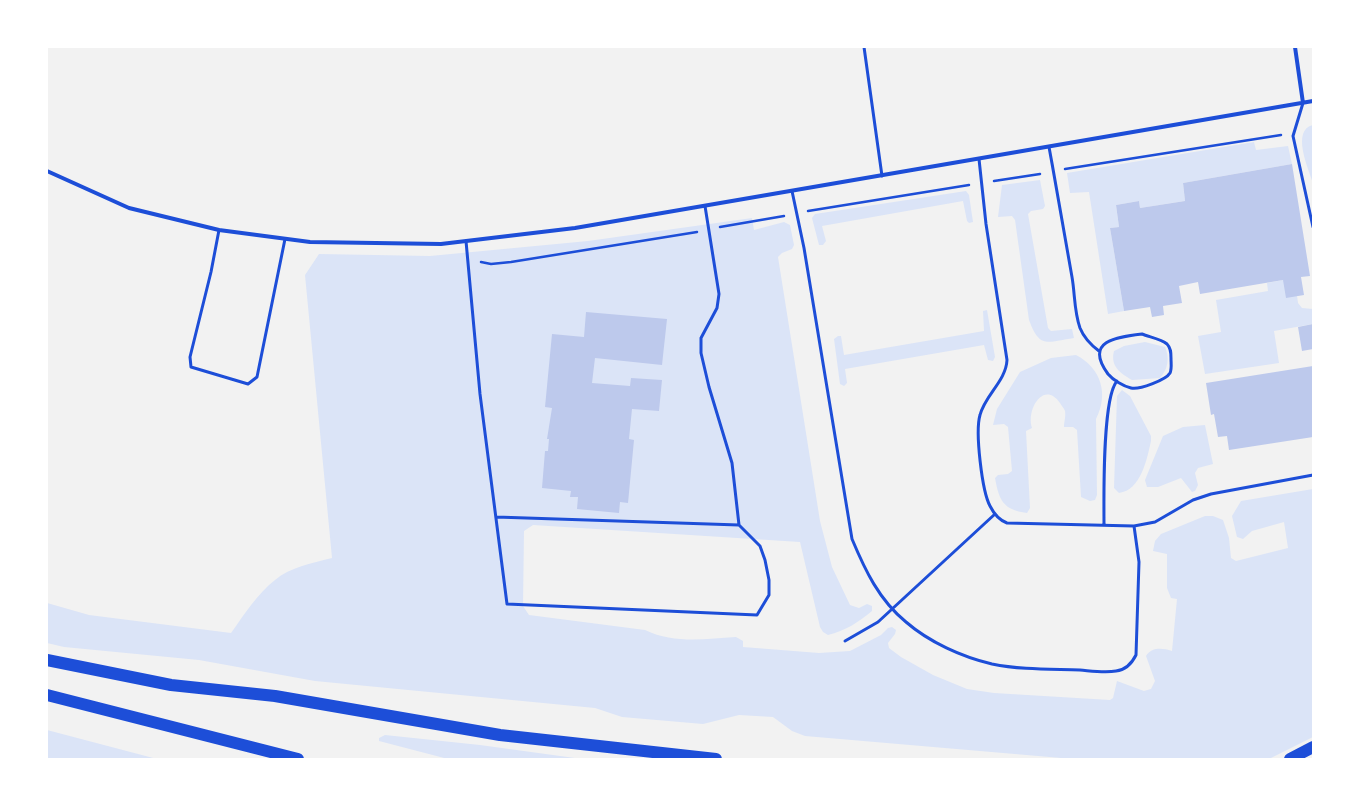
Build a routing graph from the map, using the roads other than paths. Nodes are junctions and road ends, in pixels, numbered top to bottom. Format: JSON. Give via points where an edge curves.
{"nodes":[{"id":1,"x":864,"y":47,"type":"edge"},
{"id":2,"x":1295,"y":47,"type":"edge"},
{"id":3,"x":1313,"y":101,"type":"edge"},
{"id":4,"x":1303,"y":103,"type":"junction"},
{"id":5,"x":1049,"y":147,"type":"junction"},
{"id":6,"x":979,"y":159,"type":"junction"},
{"id":7,"x":47,"y":171,"type":"edge"},
{"id":8,"x":882,"y":176,"type":"junction"},
{"id":9,"x":792,"y":191,"type":"junction"},
{"id":10,"x":705,"y":206,"type":"junction"},
{"id":11,"x":1313,"y":227,"type":"edge"},
{"id":12,"x":219,"y":230,"type":"junction"},
{"id":13,"x":285,"y":239,"type":"junction"},
{"id":14,"x":466,"y":241,"type":"junction"},
{"id":15,"x":1099,"y":351,"type":"junction"},
{"id":16,"x":1117,"y":381,"type":"junction"},
{"id":17,"x":1313,"y":475,"type":"edge"},
{"id":18,"x":995,"y":514,"type":"junction"},
{"id":19,"x":496,"y":517,"type":"junction"},
{"id":20,"x":739,"y":525,"type":"junction"},
{"id":21,"x":1104,"y":525,"type":"junction"},
{"id":22,"x":1134,"y":526,"type":"junction"},
{"id":23,"x":893,"y":609,"type":"junction"},
{"id":24,"x":845,"y":641,"type":"dead end"},
{"id":25,"x":47,"y":660,"type":"edge"},
{"id":26,"x":47,"y":695,"type":"edge"},
{"id":27,"x":1313,"y":747,"type":"edge"},
{"id":28,"x":298,"y":759,"type":"edge"},
{"id":29,"x":716,"y":759,"type":"edge"},
{"id":30,"x":1290,"y":759,"type":"edge"}],
"edges":[{"from":1,"to":8,"type":"lane"},
{"from":2,"to":4,"type":"street"},
{"from":3,"to":4,"type":"street"},
{"from":4,"to":5,"type":"street"},
{"from":4,"to":11,"type":"lane","via":[[1293,136]]},
{"from":5,"to":6,"type":"street"},
{"from":5,"to":15,"type":"lane","via":[[1080,328],[1091,345]]},
{"from":6,"to":8,"type":"street"},
{"from":6,"to":18,"type":"lane","via":[[1007,356],[1007,367],[988,396],[978,426],[978,444],[986,494]]},
{"from":7,"to":12,"type":"street","via":[[129,208]]},
{"from":8,"to":9,"type":"street"},
{"from":9,"to":10,"type":"street"},
{"from":9,"to":23,"type":"lane","via":[[852,539],[864,569],[879,594]]},
{"from":10,"to":14,"type":"street","via":[[575,228]]},
{"from":10,"to":20,"type":"lane","via":[[719,294],[717,308],[701,338],[701,353],[732,463]]},
{"from":12,"to":13,"type":"street"},
{"from":12,"to":13,"type":"lane","via":[[190,357],[191,366],[248,384],[257,377]]},
{"from":13,"to":14,"type":"street","via":[[310,242],[433,244]]},
{"from":14,"to":19,"type":"lane","via":[[480,394]]},
{"from":15,"to":16,"type":"lane","via":[[1100,360],[1106,371]]},
{"from":15,"to":16,"type":"lane","via":[[1105,342],[1115,338],[1142,334],[1166,343],[1171,349],[1170,373],[1165,379],[1132,388]]},
{"from":16,"to":21,"type":"lane","via":[[1113,386],[1106,435]]},
{"from":17,"to":22,"type":"lane","via":[[1211,494],[1193,500],[1155,522]]},
{"from":18,"to":21,"type":"lane","via":[[1007,523]]},
{"from":18,"to":23,"type":"lane"},
{"from":19,"to":20,"type":"lane"},
{"from":19,"to":20,"type":"lane","via":[[507,604],[757,615],[769,595],[769,580],[760,546]]},
{"from":21,"to":22,"type":"lane"},
{"from":22,"to":23,"type":"lane","via":[[1139,562],[1136,655],[1126,668],[1117,671],[992,664],[950,649],[923,634],[905,622]]},
{"from":23,"to":24,"type":"lane","via":[[878,622]]},
{"from":25,"to":29,"type":"highway","via":[[171,685],[275,696],[500,735]]},
{"from":26,"to":28,"type":"highway"},
{"from":27,"to":30,"type":"highway"}]}
